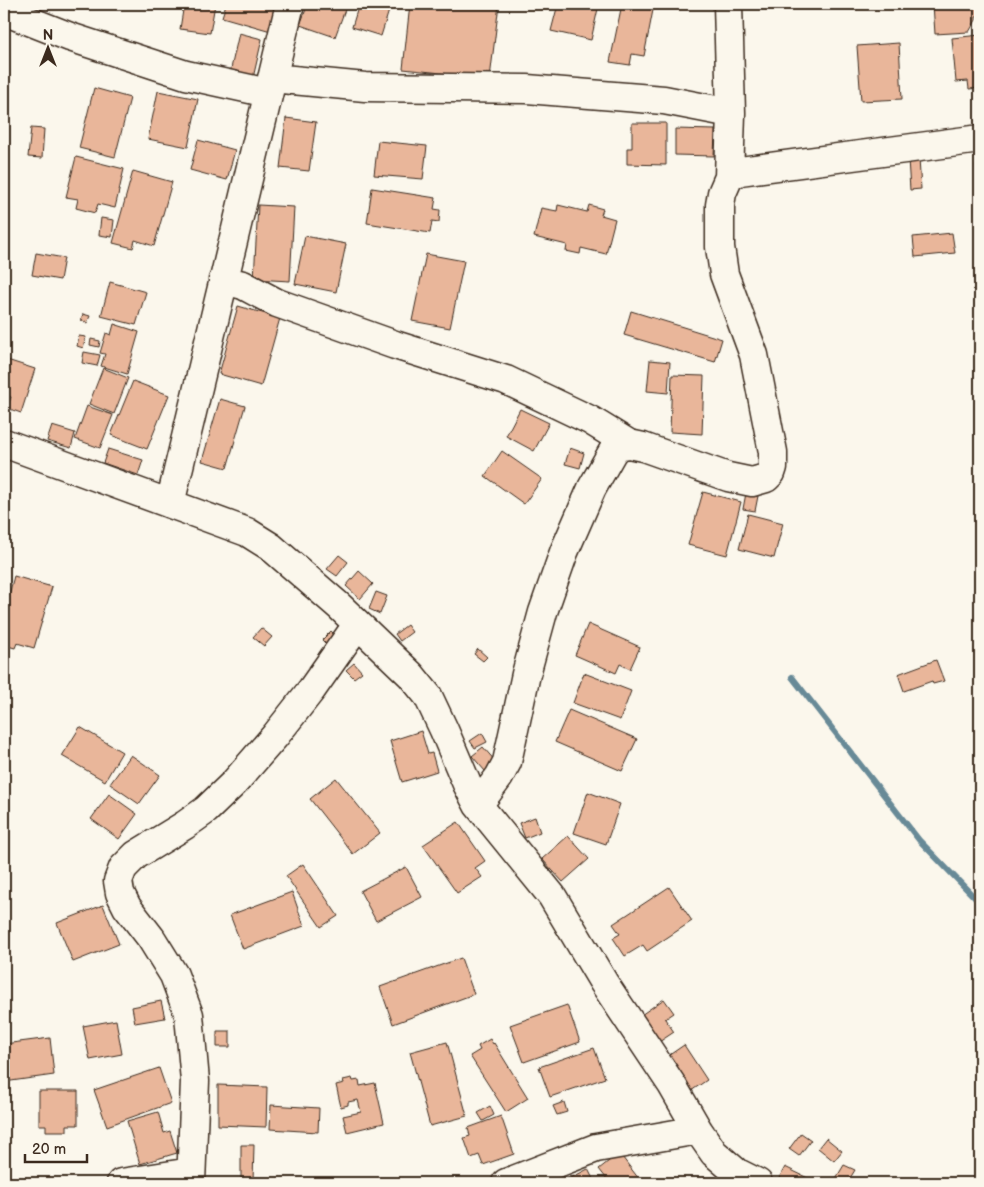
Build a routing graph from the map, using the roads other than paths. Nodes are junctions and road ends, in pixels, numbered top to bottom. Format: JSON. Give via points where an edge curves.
{"nodes":[{"id":1,"x":290,"y":4,"type":"edge"},
{"id":2,"x":728,"y":4,"type":"edge"},
{"id":3,"x":4,"y":12,"type":"edge"},
{"id":4,"x":270,"y":86,"type":"junction"},
{"id":5,"x":731,"y":113,"type":"junction"},
{"id":6,"x":980,"y":139,"type":"edge"},
{"id":7,"x":729,"y":177,"type":"junction"},
{"id":8,"x":224,"y":280,"type":"junction"},
{"id":9,"x":4,"y":443,"type":"edge"},
{"id":10,"x":629,"y":444,"type":"junction"},
{"id":11,"x":170,"y":504,"type":"junction"},
{"id":12,"x":357,"y":625,"type":"junction"},
{"id":13,"x":478,"y":805,"type":"junction"},
{"id":14,"x":698,"y":1130,"type":"junction"},
{"id":15,"x":191,"y":1177,"type":"edge"},
{"id":16,"x":121,"y":1183,"type":"edge"},
{"id":17,"x":506,"y":1183,"type":"edge"},
{"id":18,"x":758,"y":1183,"type":"edge"}],
"edges":[{"from":1,"to":4,"type":"street"},
{"from":2,"to":5,"type":"street"},
{"from":3,"to":4,"type":"street","via":[[186,75]]},
{"from":4,"to":5,"type":"street","via":[[528,89],[664,100]]},
{"from":4,"to":8,"type":"street"},
{"from":5,"to":7,"type":"street"},
{"from":6,"to":7,"type":"street","via":[[740,171]]},
{"from":7,"to":10,"type":"street","via":[[720,204],[720,247],[734,304],[754,355],[773,452],[771,473],[759,481],[740,480]]},
{"from":8,"to":10,"type":"street","via":[[243,285],[277,303],[395,345],[506,380],[590,420]]},
{"from":8,"to":11,"type":"street"},
{"from":9,"to":11,"type":"street"},
{"from":10,"to":13,"type":"street","via":[[620,445],[605,463],[564,552],[526,674],[507,762]]},
{"from":11,"to":12,"type":"street","via":[[247,532],[271,547]]},
{"from":12,"to":13,"type":"street","via":[[411,675],[428,696]]},
{"from":12,"to":15,"type":"street","via":[[312,689],[234,783],[206,810],[136,855],[123,868],[118,880],[127,907],[174,975],[189,1015],[195,1081]]},
{"from":13,"to":14,"type":"street","via":[[552,896]]},
{"from":14,"to":17,"type":"street","via":[[596,1148]]},
{"from":14,"to":18,"type":"street","via":[[714,1153],[736,1172]]},
{"from":15,"to":16,"type":"street"}]}
